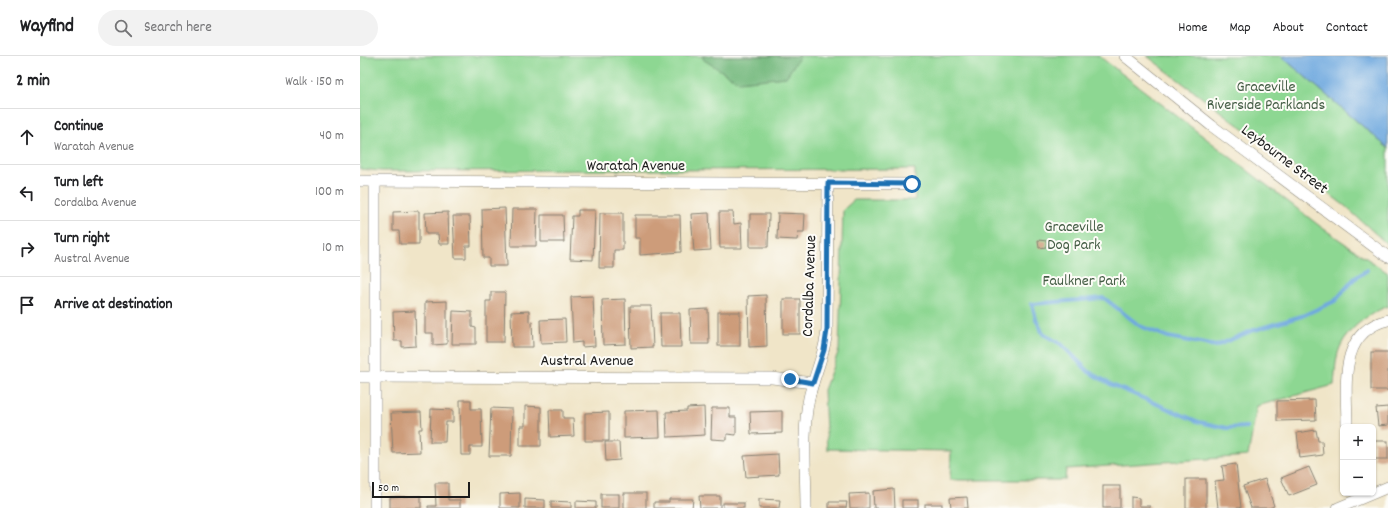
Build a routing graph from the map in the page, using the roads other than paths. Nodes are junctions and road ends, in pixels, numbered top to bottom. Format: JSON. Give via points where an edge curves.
{"nodes":[{"id":1,"x":1125,"y":56,"type":"edge"},
{"id":2,"x":360,"y":181,"type":"edge"},
{"id":3,"x":375,"y":181,"type":"junction"},
{"id":4,"x":828,"y":183,"type":"junction"},
{"id":5,"x":912,"y":184,"type":"dead end"},
{"id":6,"x":1388,"y":257,"type":"edge"},
{"id":7,"x":1388,"y":320,"type":"edge"},
{"id":8,"x":360,"y":377,"type":"edge"},
{"id":9,"x":375,"y":377,"type":"junction"},
{"id":10,"x":813,"y":383,"type":"junction"},
{"id":11,"x":1347,"y":424,"type":"edge"},
{"id":12,"x":1388,"y":487,"type":"edge"},
{"id":13,"x":1376,"y":490,"type":"edge"},
{"id":14,"x":1356,"y":496,"type":"edge"},
{"id":15,"x":375,"y":508,"type":"edge"},
{"id":16,"x":806,"y":508,"type":"edge"},
{"id":17,"x":1338,"y":508,"type":"edge"}],
"edges":[{"from":1,"to":6,"type":"street","name":"Leybourne Street","via":[[1212,126]]},
{"from":2,"to":3,"type":"street","name":"Waratah Avenue"},
{"from":3,"to":4,"type":"street","name":"Waratah Avenue"},
{"from":3,"to":9,"type":"street"},
{"from":4,"to":5,"type":"street","name":"Waratah Avenue"},
{"from":4,"to":10,"type":"street","name":"Cordalba Avenue","via":[[827,330],[824,350]]},
{"from":7,"to":11,"type":"street","via":[[1367,330],[1352,346],[1348,363]]},
{"from":8,"to":9,"type":"street","name":"Austral Avenue"},
{"from":9,"to":10,"type":"street","name":"Austral Avenue","via":[[772,378]]},
{"from":9,"to":15,"type":"street"},
{"from":10,"to":16,"type":"street","name":"Cordalba Avenue","via":[[807,410]]},
{"from":12,"to":13,"type":"street"},
{"from":14,"to":17,"type":"street"}]}
